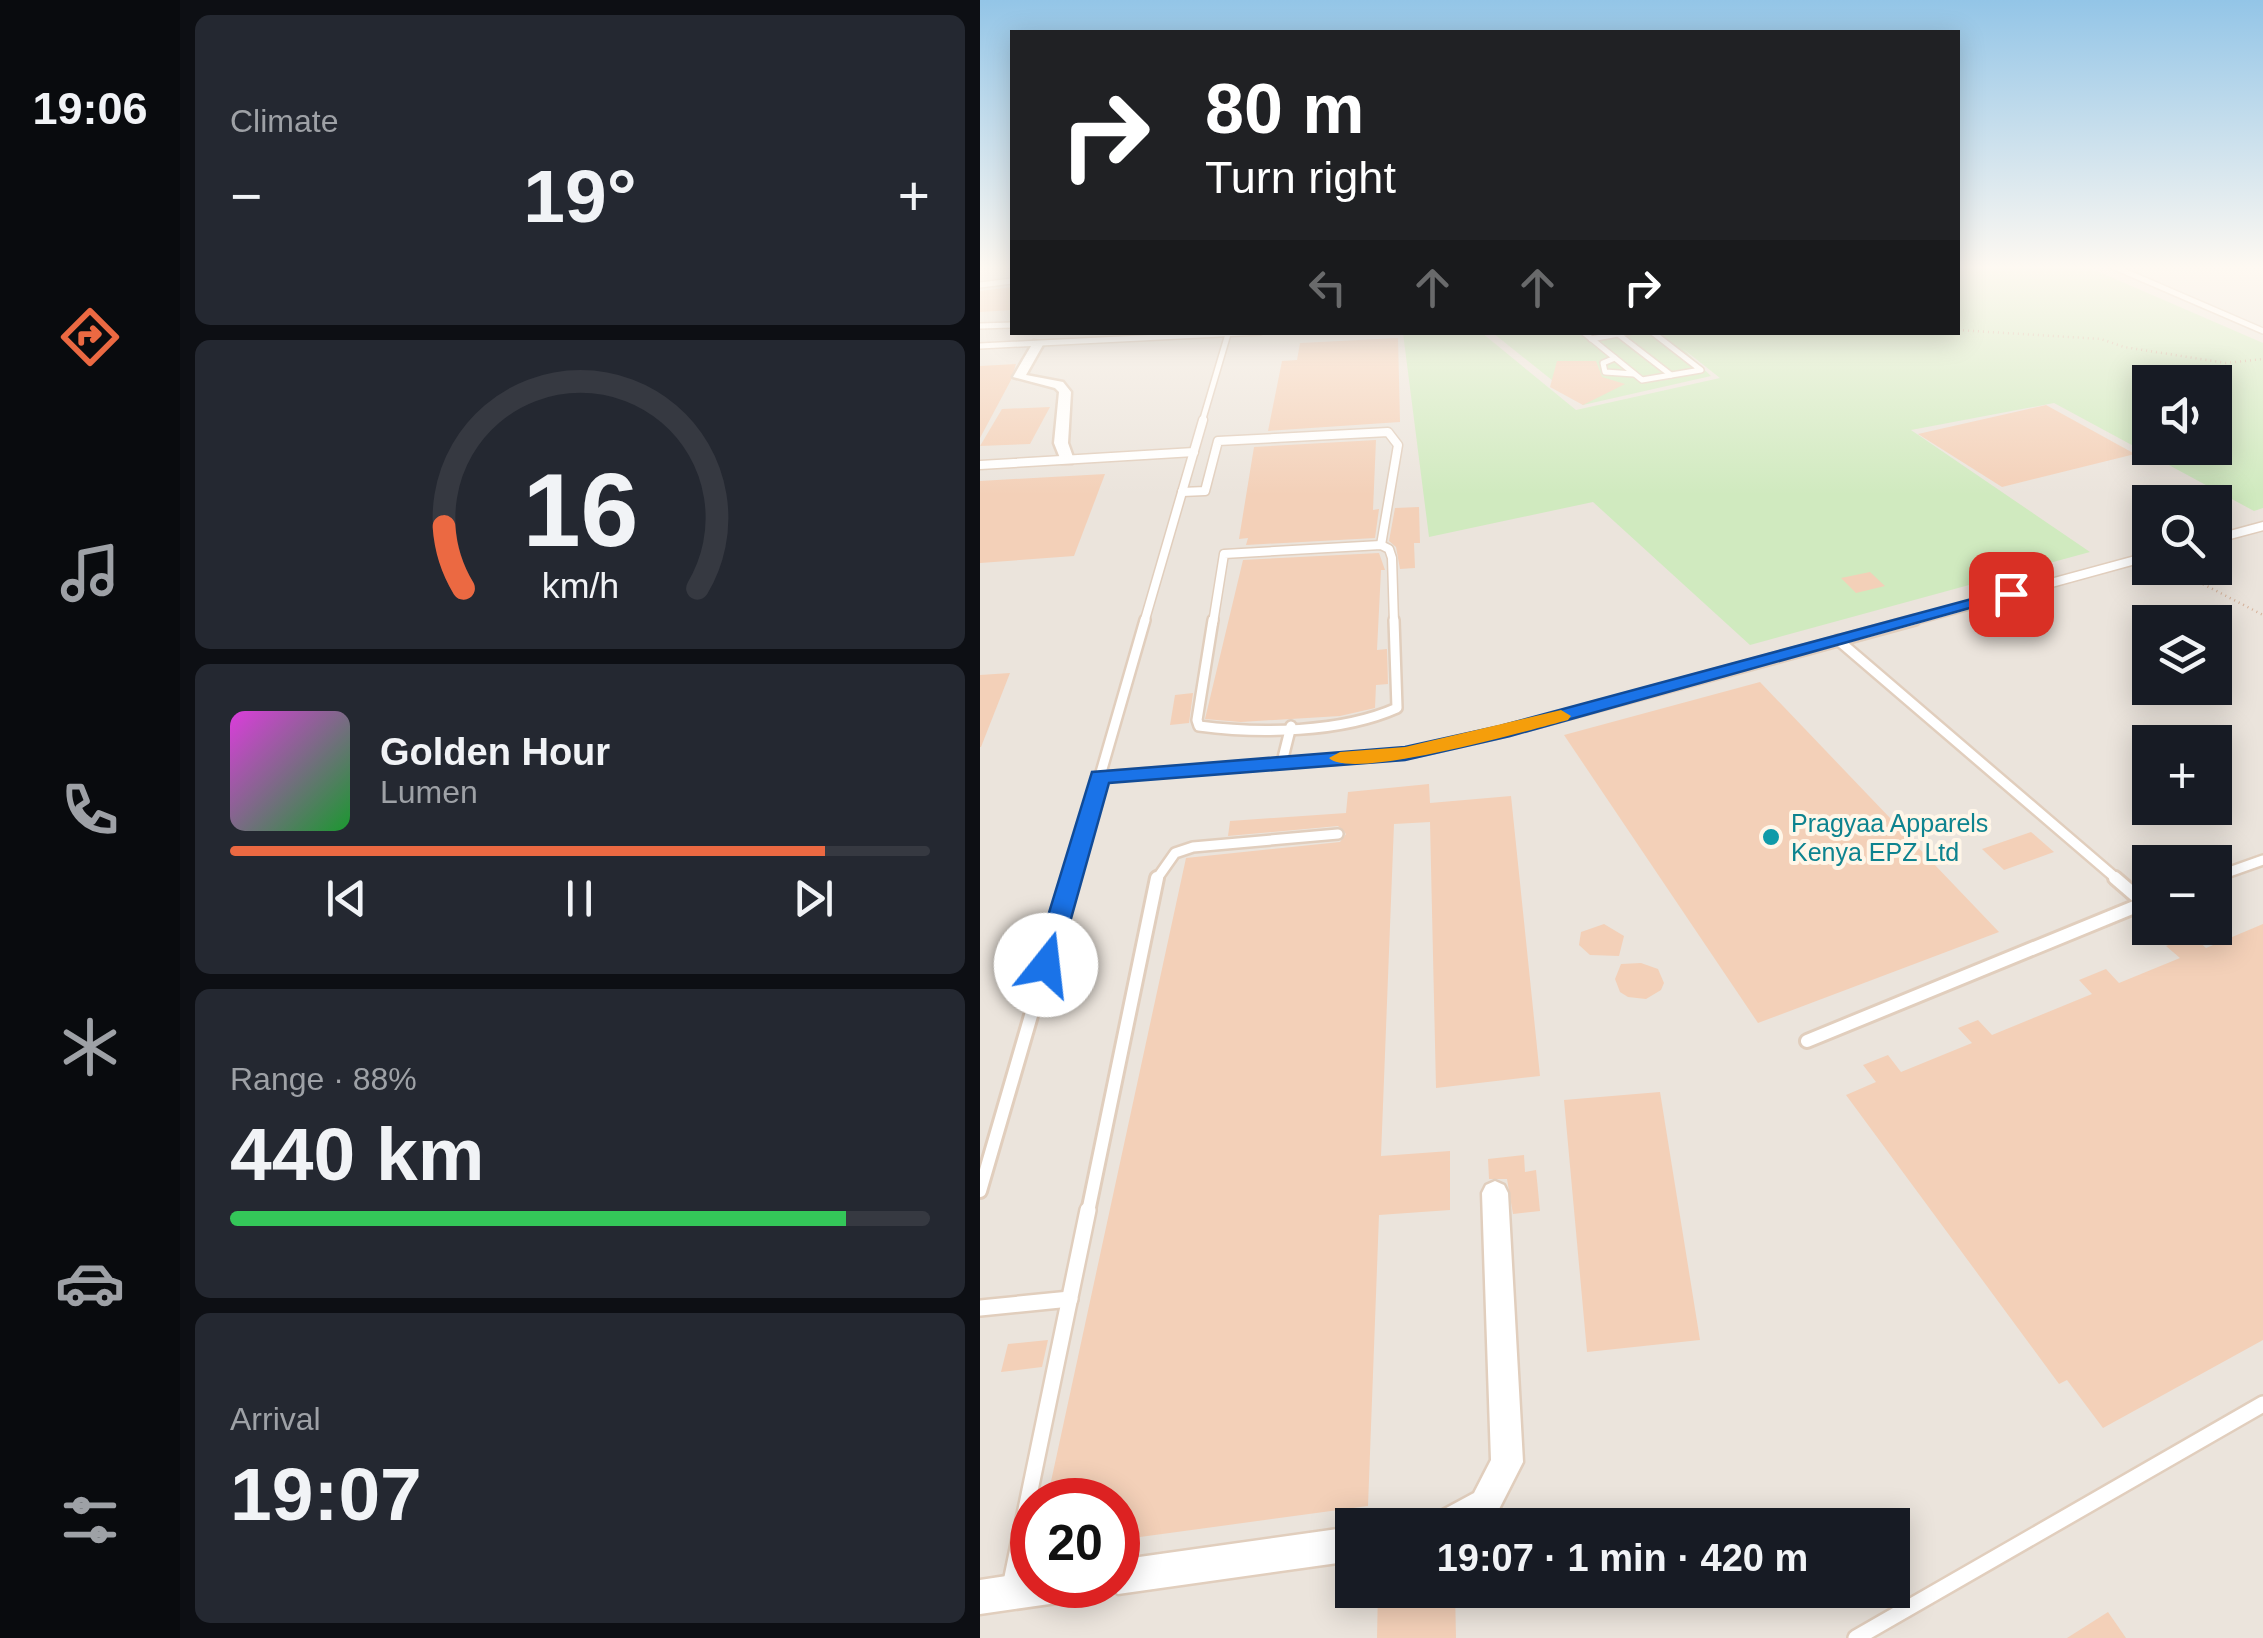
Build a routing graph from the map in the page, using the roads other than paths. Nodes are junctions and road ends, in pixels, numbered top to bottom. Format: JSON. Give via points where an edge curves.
{"nodes":[{"id":1,"x":1016,"y":341,"type":"edge"},
{"id":2,"x":1056,"y":341,"type":"edge"},
{"id":3,"x":1226,"y":341,"type":"edge"},
{"id":4,"x":1594,"y":341,"type":"edge"},
{"id":5,"x":1628,"y":341,"type":"edge"},
{"id":6,"x":1664,"y":341,"type":"edge"},
{"id":7,"x":1043,"y":342,"type":"junction"},
{"id":8,"x":1014,"y":344,"type":"junction"},
{"id":9,"x":980,"y":346,"type":"edge"},
{"id":10,"x":1615,"y":358,"type":"junction"},
{"id":11,"x":1634,"y":374,"type":"junction"},
{"id":12,"x":1671,"y":375,"type":"junction"},
{"id":13,"x":1194,"y":452,"type":"junction"},
{"id":14,"x":1067,"y":460,"type":"junction"},
{"id":15,"x":980,"y":465,"type":"edge"},
{"id":16,"x":1182,"y":492,"type":"junction"},
{"id":17,"x":2263,"y":526,"type":"edge"},
{"id":18,"x":2232,"y":534,"type":"edge"},
{"id":19,"x":1381,"y":545,"type":"junction"},
{"id":20,"x":2132,"y":561,"type":"edge"},
{"id":21,"x":1838,"y":640,"type":"junction"},
{"id":22,"x":1290,"y":726,"type":"junction"},
{"id":23,"x":1282,"y":762,"type":"junction"},
{"id":24,"x":1100,"y":777,"type":"junction"},
{"id":25,"x":1338,"y":834,"type":"dead end"},
{"id":26,"x":2263,"y":860,"type":"edge"},
{"id":27,"x":2232,"y":872,"type":"edge"},
{"id":28,"x":2132,"y":889,"type":"edge"},
{"id":29,"x":2132,"y":908,"type":"edge"},
{"id":30,"x":1807,"y":1041,"type":"dead end"},
{"id":31,"x":980,"y":1191,"type":"edge"},
{"id":32,"x":1495,"y":1193,"type":"dead end"},
{"id":33,"x":1070,"y":1299,"type":"junction"},
{"id":34,"x":980,"y":1308,"type":"edge"},
{"id":35,"x":2263,"y":1404,"type":"edge"},
{"id":36,"x":1478,"y":1508,"type":"edge"},
{"id":37,"x":1335,"y":1546,"type":"edge"},
{"id":38,"x":1140,"y":1574,"type":"edge"},
{"id":39,"x":994,"y":1595,"type":"edge"},
{"id":40,"x":1856,"y":1638,"type":"edge"}],
"edges":[{"from":1,"to":8,"type":"lane"},
{"from":2,"to":7,"type":"lane"},
{"from":3,"to":13,"type":"lane"},
{"from":4,"to":10,"type":"lane"},
{"from":5,"to":12,"type":"lane"},
{"from":6,"to":12,"type":"lane","via":[[1701,370]]},
{"from":7,"to":8,"type":"lane"},
{"from":7,"to":14,"type":"street","via":[[1019,376],[1064,392],[1061,443]]},
{"from":8,"to":9,"type":"lane"},
{"from":10,"to":11,"type":"lane"},
{"from":10,"to":11,"type":"lane","via":[[1601,366],[1605,372]]},
{"from":11,"to":12,"type":"lane","via":[[1642,380]]},
{"from":13,"to":14,"type":"lane"},
{"from":13,"to":16,"type":"lane"},
{"from":14,"to":15,"type":"lane"},
{"from":16,"to":19,"type":"lane","via":[[1206,490],[1218,441],[1388,432],[1398,446]]},
{"from":16,"to":24,"type":"lane"},
{"from":17,"to":18,"type":"lane"},
{"from":19,"to":22,"type":"lane","via":[[1392,558],[1397,708],[1376,718]]},
{"from":19,"to":22,"type":"lane","via":[[1224,554],[1196,720],[1211,729]]},
{"from":20,"to":21,"type":"lane"},
{"from":21,"to":23,"type":"lane","via":[[1405,754]]},
{"from":21,"to":28,"type":"lane"},
{"from":22,"to":23,"type":"lane"},
{"from":23,"to":24,"type":"lane"},
{"from":24,"to":31,"type":"lane"},
{"from":25,"to":33,"type":"lane","via":[[1193,847],[1163,862]]},
{"from":26,"to":27,"type":"lane"},
{"from":29,"to":30,"type":"lane"},
{"from":32,"to":36,"type":"street","via":[[1508,1462]]},
{"from":33,"to":34,"type":"lane"},
{"from":33,"to":39,"type":"lane"},
{"from":35,"to":40,"type":"lane"},
{"from":37,"to":38,"type":"street"}]}
